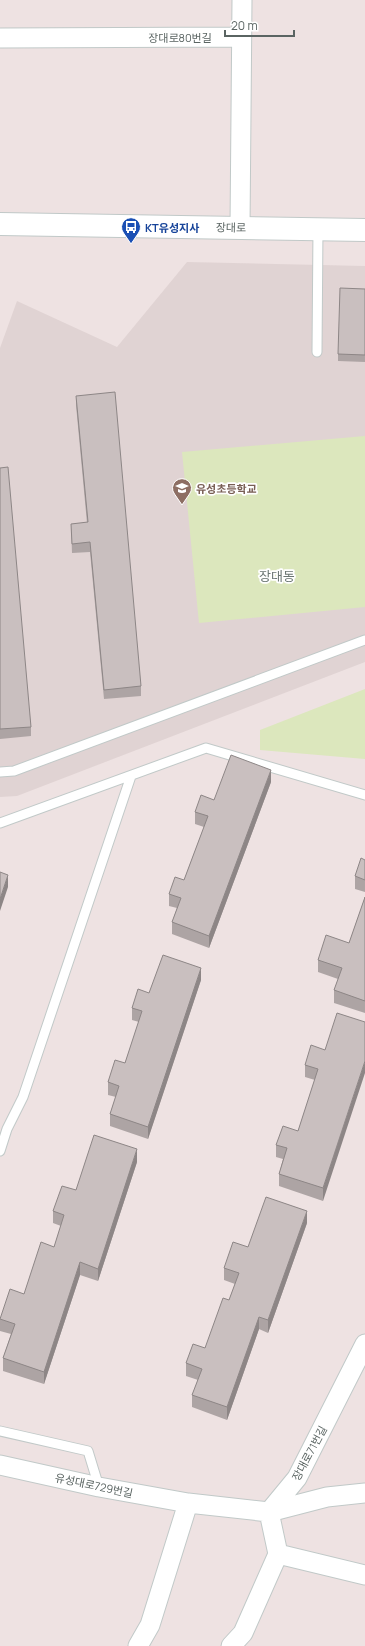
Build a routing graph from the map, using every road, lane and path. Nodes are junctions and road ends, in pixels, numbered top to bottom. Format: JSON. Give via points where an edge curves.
{"nodes":[{"id":1,"x":242,"y":0,"type":"edge"},
{"id":2,"x":241,"y":37,"type":"junction"},
{"id":3,"x":0,"y":38,"type":"edge"},
{"id":4,"x":0,"y":224,"type":"edge"},
{"id":5,"x":240,"y":227,"type":"junction"},
{"id":6,"x":318,"y":229,"type":"junction"},
{"id":7,"x":365,"y":230,"type":"edge"},
{"id":8,"x":317,"y":352,"type":"dead end"},
{"id":9,"x":365,"y":640,"type":"edge"},
{"id":10,"x":0,"y":772,"type":"edge"},
{"id":11,"x":131,"y":776,"type":"junction"},
{"id":12,"x":365,"y":795,"type":"edge"},
{"id":13,"x":0,"y":823,"type":"edge"},
{"id":14,"x":0,"y":1151,"type":"edge"},
{"id":15,"x":365,"y":1344,"type":"edge"},
{"id":16,"x":0,"y":1431,"type":"edge"},
{"id":17,"x":0,"y":1466,"type":"edge"},
{"id":18,"x":98,"y":1487,"type":"junction"},
{"id":19,"x":365,"y":1493,"type":"edge"},
{"id":20,"x":188,"y":1503,"type":"junction"},
{"id":21,"x":269,"y":1512,"type":"junction"},
{"id":22,"x":278,"y":1554,"type":"junction"},
{"id":23,"x":365,"y":1575,"type":"edge"},
{"id":24,"x":138,"y":1646,"type":"edge"},
{"id":25,"x":231,"y":1646,"type":"edge"}],
"edges":[{"from":1,"to":2,"type":"street"},
{"from":2,"to":3,"type":"street","name":"장대로80번길"},
{"from":2,"to":5,"type":"street"},
{"from":4,"to":5,"type":"street","name":"장대로"},
{"from":5,"to":6,"type":"street","name":"장대로"},
{"from":6,"to":7,"type":"street","name":"장대로"},
{"from":6,"to":8,"type":"lane"},
{"from":9,"to":10,"type":"lane","via":[[14,772]]},
{"from":11,"to":12,"type":"lane","via":[[206,748]]},
{"from":11,"to":13,"type":"lane"},
{"from":11,"to":14,"type":"lane","via":[[23,1097]]},
{"from":15,"to":21,"type":"street","name":"장대로71번길","via":[[297,1478]]},
{"from":16,"to":18,"type":"lane","via":[[88,1451]]},
{"from":17,"to":18,"type":"street","name":"유성대로729번길"},
{"from":18,"to":20,"type":"street","name":"유성대로729번길"},
{"from":19,"to":21,"type":"street","name":"유성대로729번길","via":[[327,1497]]},
{"from":20,"to":21,"type":"street","name":"유성대로729번길"},
{"from":20,"to":24,"type":"street","via":[[150,1625]]},
{"from":21,"to":22,"type":"street"},
{"from":22,"to":23,"type":"street"},
{"from":22,"to":25,"type":"street","via":[[243,1633]]}]}
